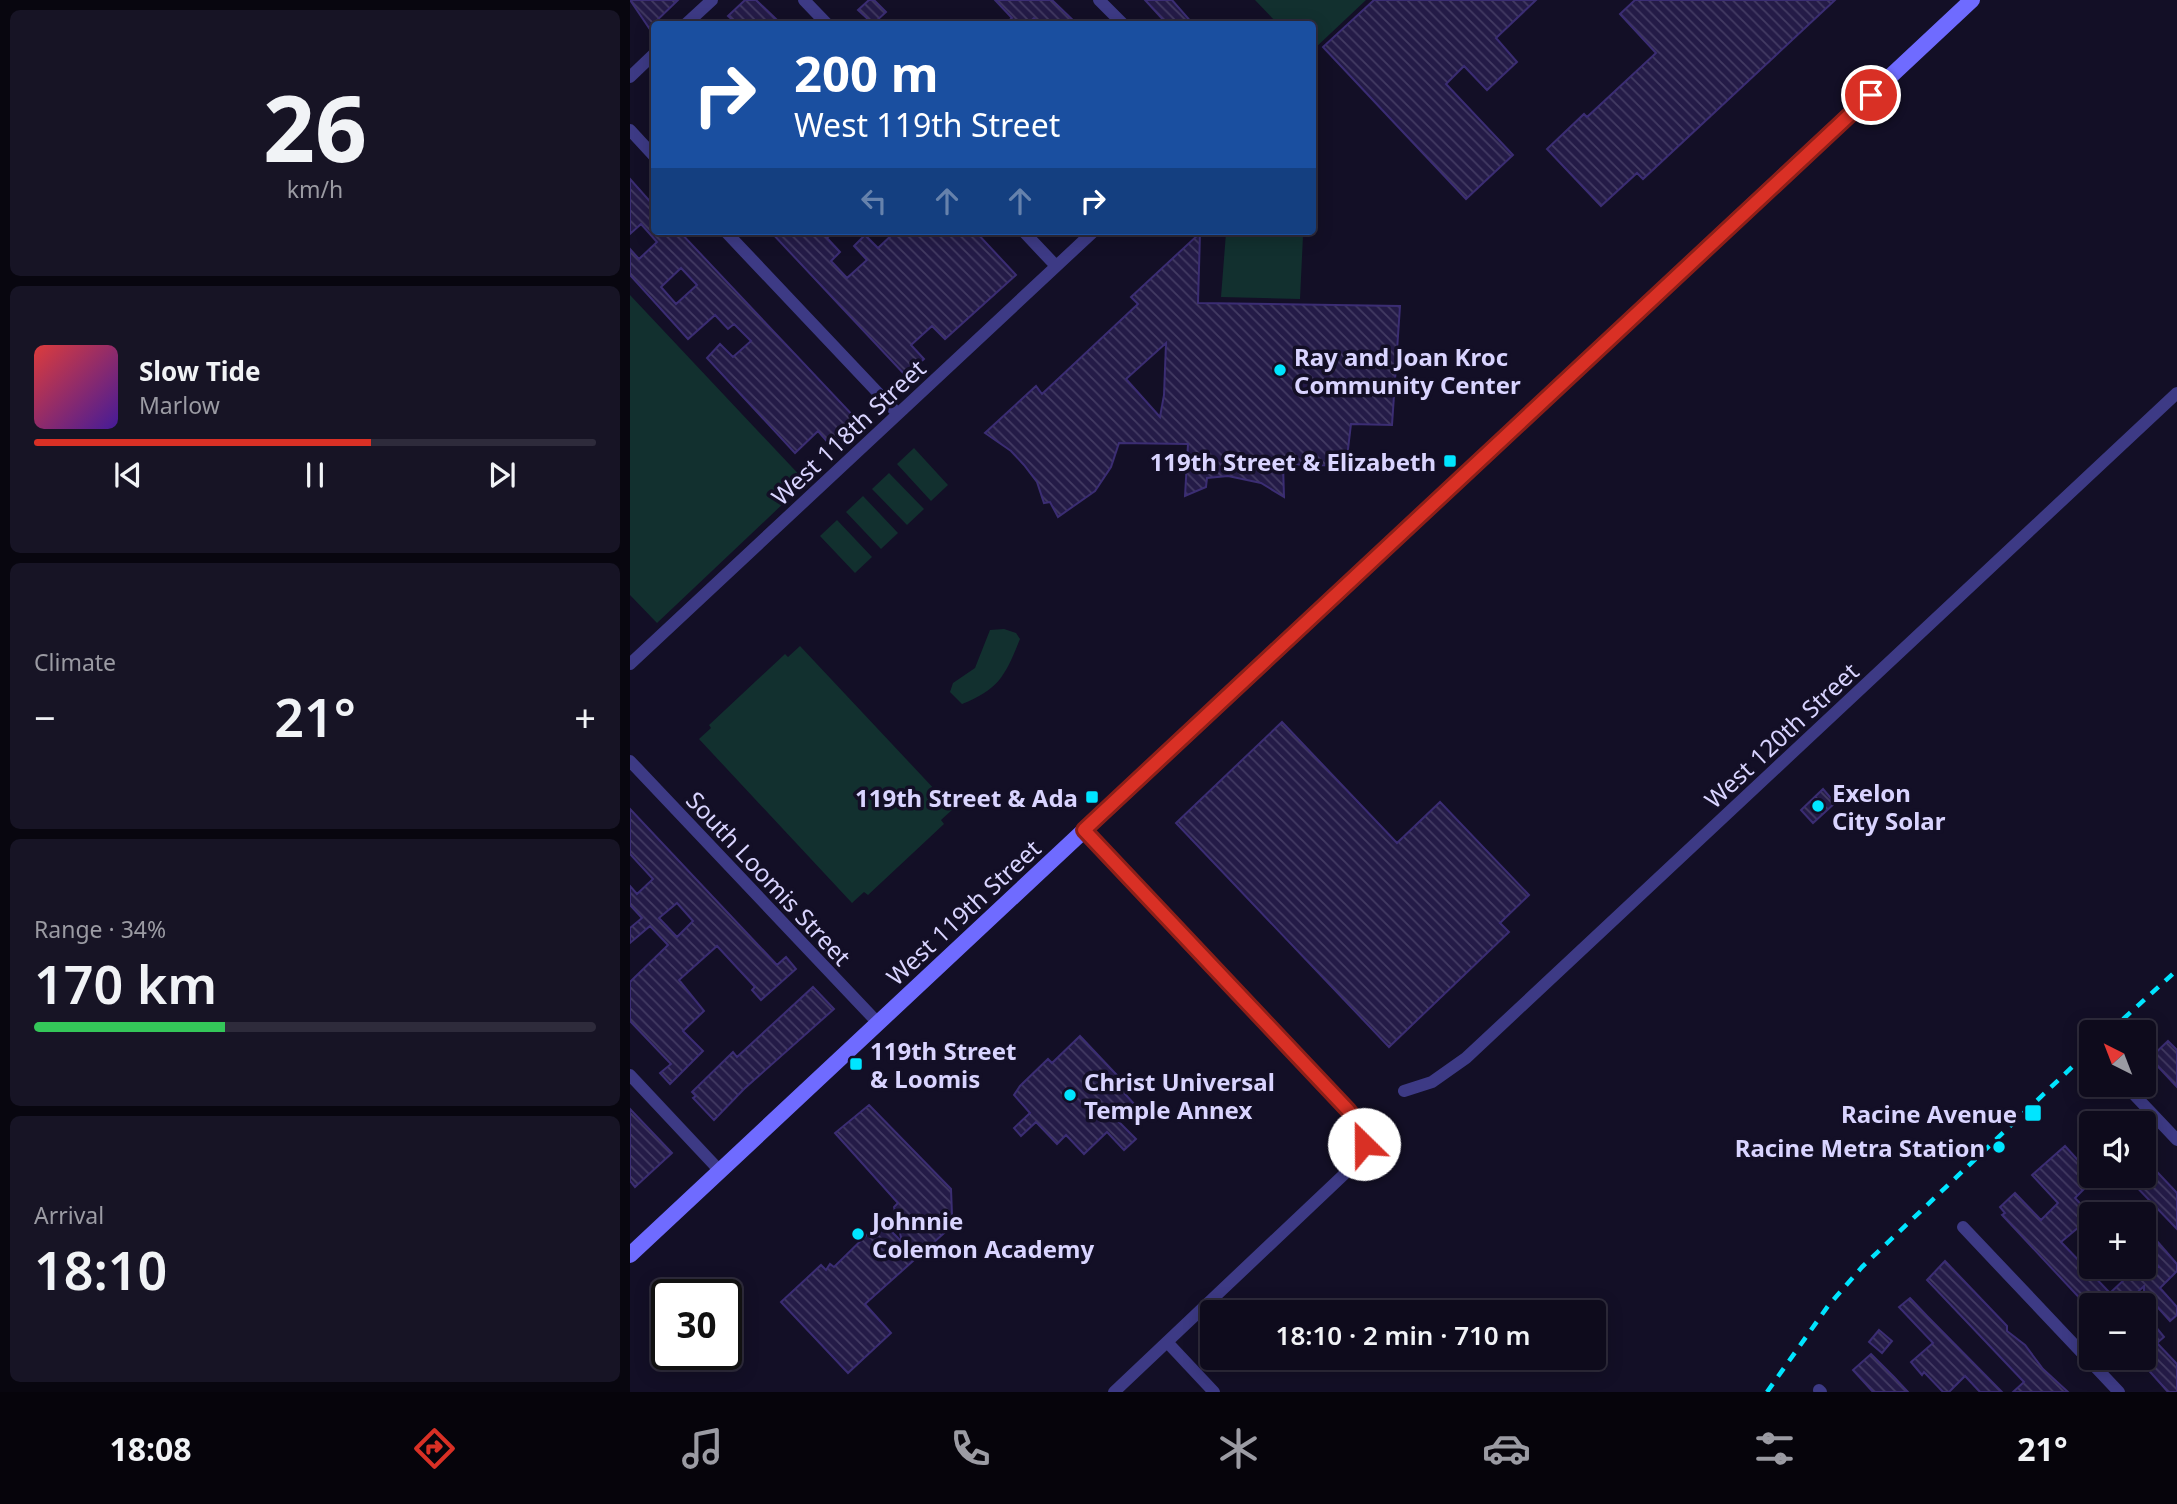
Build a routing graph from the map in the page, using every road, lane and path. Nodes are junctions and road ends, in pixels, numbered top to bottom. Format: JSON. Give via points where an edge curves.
{"nodes":[{"id":1,"x":712,"y":0,"type":"edge"},
{"id":2,"x":804,"y":0,"type":"edge"},
{"id":3,"x":1099,"y":0,"type":"edge"},
{"id":4,"x":1972,"y":0,"type":"edge"},
{"id":5,"x":689,"y":21,"type":"edge"},
{"id":6,"x":824,"y":21,"type":"edge"},
{"id":7,"x":1119,"y":21,"type":"edge"},
{"id":8,"x":651,"y":57,"type":"edge"},
{"id":9,"x":630,"y":77,"type":"edge"},
{"id":10,"x":630,"y":130,"type":"edge"},
{"id":11,"x":651,"y":153,"type":"edge"},
{"id":12,"x":729,"y":235,"type":"edge"},
{"id":13,"x":1027,"y":235,"type":"edge"},
{"id":14,"x":1090,"y":235,"type":"edge"},
{"id":15,"x":1056,"y":266,"type":"junction"},
{"id":16,"x":2177,"y":393,"type":"edge"},
{"id":17,"x":898,"y":414,"type":"junction"},
{"id":18,"x":630,"y":664,"type":"edge"},
{"id":19,"x":630,"y":761,"type":"edge"},
{"id":20,"x":1084,"y":830,"type":"junction"},
{"id":21,"x":878,"y":1023,"type":"junction"},
{"id":22,"x":630,"y":1075,"type":"edge"},
{"id":23,"x":1404,"y":1091,"type":"dead end"},
{"id":24,"x":2136,"y":1097,"type":"edge"},
{"id":25,"x":2177,"y":1140,"type":"edge"},
{"id":26,"x":720,"y":1171,"type":"junction"},
{"id":27,"x":1963,"y":1227,"type":"dead end"},
{"id":28,"x":630,"y":1255,"type":"edge"},
{"id":29,"x":1167,"y":1342,"type":"junction"},
{"id":30,"x":1114,"y":1392,"type":"edge"},
{"id":31,"x":1214,"y":1392,"type":"edge"},
{"id":32,"x":2119,"y":1392,"type":"edge"}],
"edges":[{"from":1,"to":5,"type":"street"},
{"from":2,"to":6,"type":"street"},
{"from":3,"to":7,"type":"street"},
{"from":4,"to":20,"type":"street","name":"West 119th Street"},
{"from":8,"to":9,"type":"street"},
{"from":10,"to":11,"type":"street"},
{"from":12,"to":17,"type":"street"},
{"from":13,"to":15,"type":"street"},
{"from":14,"to":15,"type":"street","name":"West 118th Street"},
{"from":15,"to":17,"type":"street","name":"West 118th Street"},
{"from":16,"to":23,"type":"street","name":"West 120th Street","via":[[1466,1058],[1432,1082]]},
{"from":17,"to":18,"type":"street","name":"West 118th Street"},
{"from":19,"to":21,"type":"street","name":"South Loomis Street"},
{"from":20,"to":21,"type":"street","name":"West 119th Street"},
{"from":20,"to":29,"type":"street","via":[[1348,1110],[1364,1144],[1354,1165]]},
{"from":21,"to":26,"type":"street","name":"West 119th Street"},
{"from":22,"to":26,"type":"street"},
{"from":24,"to":25,"type":"street"},
{"from":26,"to":28,"type":"street","name":"West 119th Street"},
{"from":27,"to":32,"type":"street"},
{"from":29,"to":30,"type":"street"},
{"from":29,"to":31,"type":"street"}]}
